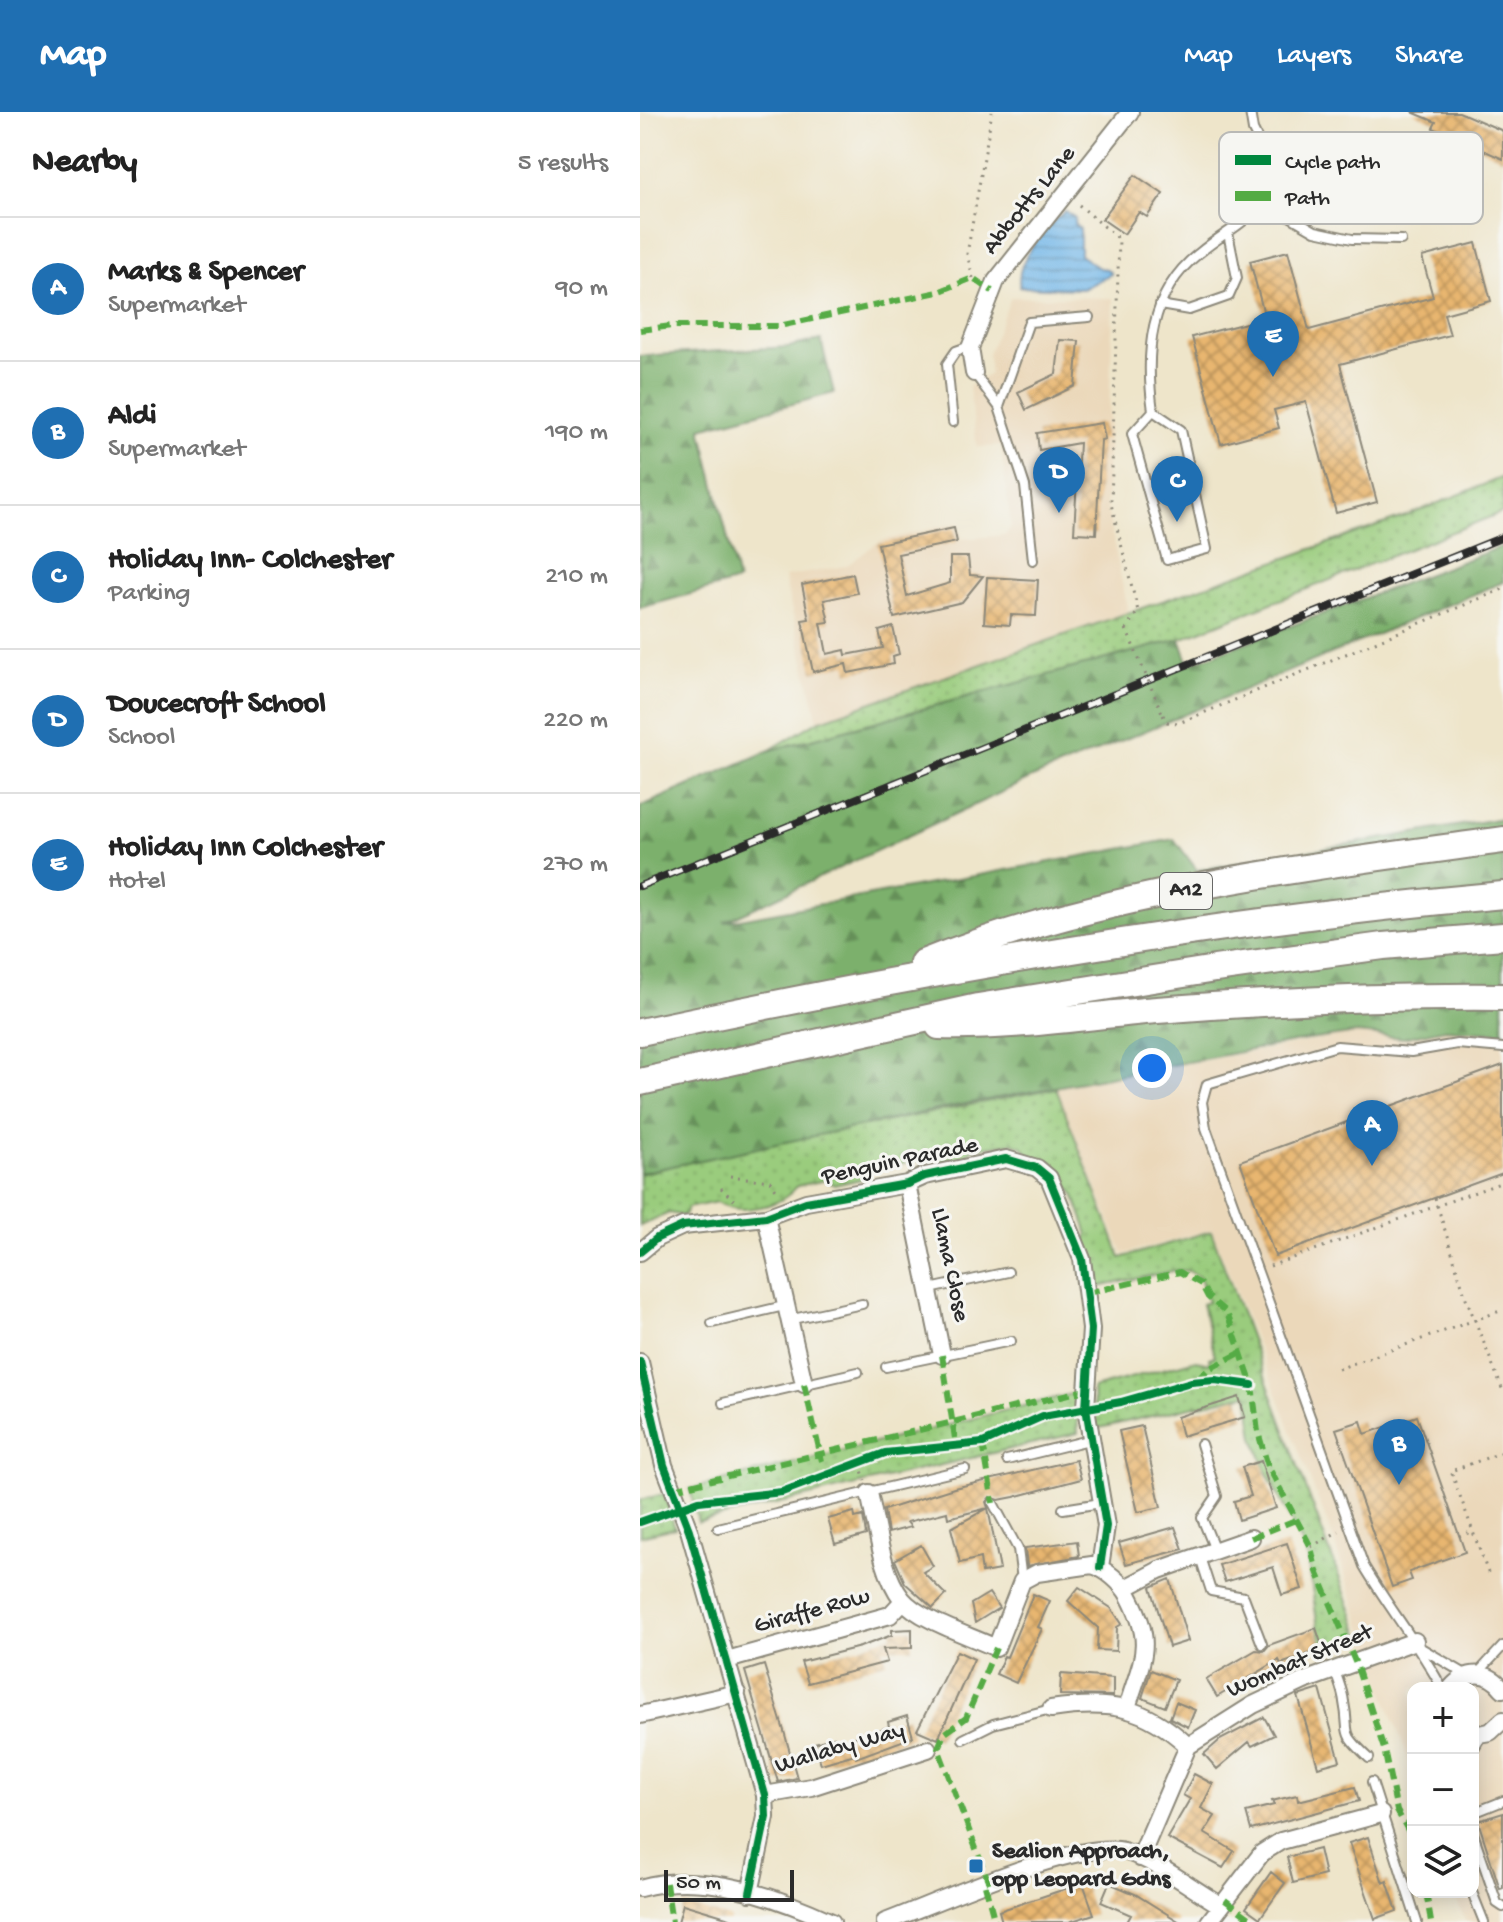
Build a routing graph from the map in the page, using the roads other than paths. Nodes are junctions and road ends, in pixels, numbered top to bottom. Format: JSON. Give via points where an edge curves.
{"nodes":[{"id":1,"x":1130,"y":112,"type":"edge"},
{"id":2,"x":1250,"y":112,"type":"edge"},
{"id":3,"x":1254,"y":132,"type":"edge"},
{"id":4,"x":1243,"y":224,"type":"edge"},
{"id":5,"x":1303,"y":224,"type":"edge"},
{"id":6,"x":1228,"y":233,"type":"junction"},
{"id":7,"x":1401,"y":240,"type":"dead end"},
{"id":8,"x":1160,"y":305,"type":"junction"},
{"id":9,"x":1089,"y":317,"type":"dead end"},
{"id":10,"x":971,"y":346,"type":"junction"},
{"id":11,"x":974,"y":373,"type":"joint"},
{"id":12,"x":999,"y":407,"type":"junction"},
{"id":13,"x":1153,"y":411,"type":"junction"},
{"id":14,"x":953,"y":422,"type":"dead end"},
{"id":15,"x":1033,"y":560,"type":"dead end"},
{"id":16,"x":1503,"y":840,"type":"edge"},
{"id":17,"x":1503,"y":895,"type":"edge"},
{"id":18,"x":1503,"y":936,"type":"edge"},
{"id":19,"x":879,"y":981,"type":"junction"},
{"id":20,"x":1503,"y":997,"type":"edge"},
{"id":21,"x":903,"y":1025,"type":"junction"},
{"id":22,"x":640,"y":1032,"type":"edge"},
{"id":23,"x":1503,"y":1048,"type":"edge"},
{"id":24,"x":640,"y":1082,"type":"edge"},
{"id":25,"x":907,"y":1184,"type":"junction"},
{"id":26,"x":766,"y":1217,"type":"junction"},
{"id":27,"x":640,"y":1252,"type":"edge"},
{"id":28,"x":1008,"y":1272,"type":"dead end"},
{"id":29,"x":930,"y":1289,"type":"junction"},
{"id":30,"x":862,"y":1304,"type":"dead end"},
{"id":31,"x":786,"y":1313,"type":"junction"},
{"id":32,"x":712,"y":1323,"type":"dead end"},
{"id":33,"x":1011,"y":1341,"type":"dead end"},
{"id":34,"x":942,"y":1355,"type":"junction"},
{"id":35,"x":640,"y":1362,"type":"edge"},
{"id":36,"x":886,"y":1367,"type":"dead end"},
{"id":37,"x":858,"y":1372,"type":"dead end"},
{"id":38,"x":804,"y":1384,"type":"junction"},
{"id":39,"x":723,"y":1403,"type":"dead end"},
{"id":40,"x":1089,"y":1440,"type":"junction"},
{"id":41,"x":1201,"y":1444,"type":"dead end"},
{"id":42,"x":1007,"y":1460,"type":"dead end"},
{"id":43,"x":965,"y":1469,"type":"dead end"},
{"id":44,"x":869,"y":1493,"type":"junction"},
{"id":45,"x":993,"y":1503,"type":"dead end"},
{"id":46,"x":1101,"y":1503,"type":"junction"},
{"id":47,"x":1063,"y":1509,"type":"dead end"},
{"id":48,"x":718,"y":1528,"type":"dead end"},
{"id":49,"x":1251,"y":1538,"type":"dead end"},
{"id":50,"x":1208,"y":1554,"type":"junction"},
{"id":51,"x":1100,"y":1567,"type":"junction"},
{"id":52,"x":1022,"y":1581,"type":"junction"},
{"id":53,"x":1125,"y":1588,"type":"junction"},
{"id":54,"x":903,"y":1601,"type":"junction"},
{"id":55,"x":1262,"y":1644,"type":"dead end"},
{"id":56,"x":1418,"y":1644,"type":"junction"},
{"id":57,"x":1503,"y":1646,"type":"edge"},
{"id":58,"x":727,"y":1660,"type":"junction"},
{"id":59,"x":1335,"y":1670,"type":"junction"},
{"id":60,"x":1472,"y":1675,"type":"junction"},
{"id":61,"x":1439,"y":1682,"type":"edge"},
{"id":62,"x":1461,"y":1682,"type":"edge"},
{"id":63,"x":1503,"y":1689,"type":"edge"},
{"id":64,"x":737,"y":1693,"type":"junction"},
{"id":65,"x":1127,"y":1708,"type":"junction"},
{"id":66,"x":1051,"y":1709,"type":"joint"},
{"id":67,"x":640,"y":1715,"type":"edge"},
{"id":68,"x":963,"y":1739,"type":"dead end"},
{"id":69,"x":1188,"y":1746,"type":"junction"},
{"id":70,"x":928,"y":1749,"type":"dead end"},
{"id":71,"x":1369,"y":1758,"type":"dead end"},
{"id":72,"x":1372,"y":1782,"type":"dead end"},
{"id":73,"x":765,"y":1795,"type":"junction"},
{"id":74,"x":1503,"y":1801,"type":"edge"},
{"id":75,"x":1479,"y":1811,"type":"edge"},
{"id":76,"x":1381,"y":1814,"type":"junction"},
{"id":77,"x":1479,"y":1850,"type":"edge"},
{"id":78,"x":1140,"y":1858,"type":"junction"},
{"id":79,"x":640,"y":1888,"type":"edge"},
{"id":80,"x":750,"y":1893,"type":"junction"},
{"id":81,"x":1474,"y":1898,"type":"edge"},
{"id":82,"x":1220,"y":1905,"type":"junction"},
{"id":83,"x":1503,"y":1907,"type":"edge"},
{"id":84,"x":832,"y":1922,"type":"edge"},
{"id":85,"x":885,"y":1922,"type":"edge"},
{"id":86,"x":1209,"y":1922,"type":"edge"},
{"id":87,"x":1417,"y":1922,"type":"edge"},
{"id":88,"x":1484,"y":1922,"type":"edge"}],
"edges":[{"from":1,"to":10,"type":"street","name":"Abbotts Lane","via":[[996,281]]},
{"from":2,"to":3,"type":"lane"},
{"from":4,"to":6,"type":"lane"},
{"from":5,"to":7,"type":"lane","via":[[1352,239]]},
{"from":6,"to":8,"type":"lane","via":[[1187,265]]},
{"from":6,"to":8,"type":"lane","via":[[1237,278],[1229,296],[1189,310]]},
{"from":8,"to":13,"type":"lane","via":[[1147,371]]},
{"from":9,"to":12,"type":"lane","via":[[1029,322]]},
{"from":10,"to":11,"type":"street","name":"Abbotts Lane"},
{"from":10,"to":14,"type":"lane","via":[[956,351],[947,364]]},
{"from":11,"to":12,"type":"lane"},
{"from":12,"to":15,"type":"lane","via":[[1025,486]]},
{"from":13,"to":13,"type":"lane","via":[[1132,434],[1167,560],[1207,549],[1181,430]]},
{"from":16,"to":19,"type":"highway","number":"A12","via":[[1260,874],[1073,916],[979,941]]},
{"from":17,"to":19,"type":"highway","number":"A12","via":[[1209,927]]},
{"from":18,"to":21,"type":"highway","via":[[1215,969],[978,1007]]},
{"from":19,"to":22,"type":"highway","number":"A12"},
{"from":20,"to":21,"type":"highway","via":[[1198,1007],[982,1027]]},
{"from":21,"to":24,"type":"highway"},
{"from":23,"to":56,"type":"lane","via":[[1457,1044],[1411,1052],[1337,1046],[1207,1084],[1202,1102],[1206,1128],[1364,1566]]},
{"from":25,"to":26,"type":"street","name":"Penguin Parade"},
{"from":25,"to":29,"type":"street","name":"Llama Close"},
{"from":25,"to":40,"type":"street","name":"Penguin Parade","via":[[1006,1159],[1037,1168],[1049,1178],[1082,1259],[1091,1329]]},
{"from":26,"to":27,"type":"street","name":"Penguin Parade","via":[[683,1226]]},
{"from":26,"to":31,"type":"street"},
{"from":28,"to":29,"type":"lane"},
{"from":29,"to":34,"type":"street","name":"Llama Close"},
{"from":30,"to":31,"type":"lane"},
{"from":31,"to":32,"type":"lane"},
{"from":31,"to":38,"type":"street"},
{"from":33,"to":34,"type":"lane"},
{"from":34,"to":36,"type":"lane"},
{"from":35,"to":58,"type":"street","via":[[664,1465]]},
{"from":37,"to":38,"type":"lane"},
{"from":38,"to":39,"type":"lane"},
{"from":40,"to":42,"type":"lane"},
{"from":40,"to":46,"type":"street","name":"Penguin Parade"},
{"from":41,"to":50,"type":"lane","via":[[1217,1496],[1202,1518]]},
{"from":43,"to":44,"type":"lane"},
{"from":44,"to":48,"type":"lane"},
{"from":44,"to":54,"type":"street","via":[[890,1577]]},
{"from":45,"to":52,"type":"lane","via":[[1018,1549]]},
{"from":46,"to":47,"type":"lane"},
{"from":46,"to":51,"type":"street","name":"Penguin Parade","via":[[1106,1526]]},
{"from":49,"to":50,"type":"street"},
{"from":50,"to":53,"type":"street"},
{"from":50,"to":55,"type":"lane","via":[[1211,1591],[1244,1597]]},
{"from":51,"to":52,"type":"street","via":[[1037,1573]]},
{"from":51,"to":53,"type":"street"},
{"from":52,"to":54,"type":"street","via":[[996,1648]]},
{"from":53,"to":65,"type":"street","via":[[1145,1626]]},
{"from":54,"to":58,"type":"street","name":"Giraffe Row","via":[[890,1615]]},
{"from":56,"to":59,"type":"street","name":"Wombat Street"},
{"from":56,"to":60,"type":"lane"},
{"from":56,"to":61,"type":"lane"},
{"from":57,"to":60,"type":"lane"},
{"from":58,"to":64,"type":"street"},
{"from":59,"to":69,"type":"street","name":"Wombat Street","via":[[1253,1705]]},
{"from":59,"to":71,"type":"lane","via":[[1345,1702],[1347,1735]]},
{"from":60,"to":62,"type":"street"},
{"from":60,"to":63,"type":"street","via":[[1496,1681]]},
{"from":64,"to":67,"type":"street"},
{"from":64,"to":73,"type":"street"},
{"from":65,"to":66,"type":"street"},
{"from":65,"to":69,"type":"street","via":[[1162,1723]]},
{"from":66,"to":68,"type":"lane","via":[[993,1724]]},
{"from":69,"to":78,"type":"street"},
{"from":70,"to":73,"type":"street","name":"Wallaby Way","via":[[811,1787]]},
{"from":72,"to":76,"type":"lane"},
{"from":73,"to":80,"type":"street","via":[[766,1817]]},
{"from":74,"to":75,"type":"lane"},
{"from":76,"to":82,"type":"street","via":[[1281,1841],[1262,1853]]},
{"from":76,"to":87,"type":"lane"},
{"from":77,"to":83,"type":"lane"},
{"from":78,"to":82,"type":"street"},
{"from":78,"to":85,"type":"street","via":[[1123,1851],[1081,1853]]},
{"from":79,"to":80,"type":"street","via":[[682,1881]]},
{"from":80,"to":84,"type":"street"},
{"from":81,"to":88,"type":"lane"},
{"from":82,"to":86,"type":"street"}]}
